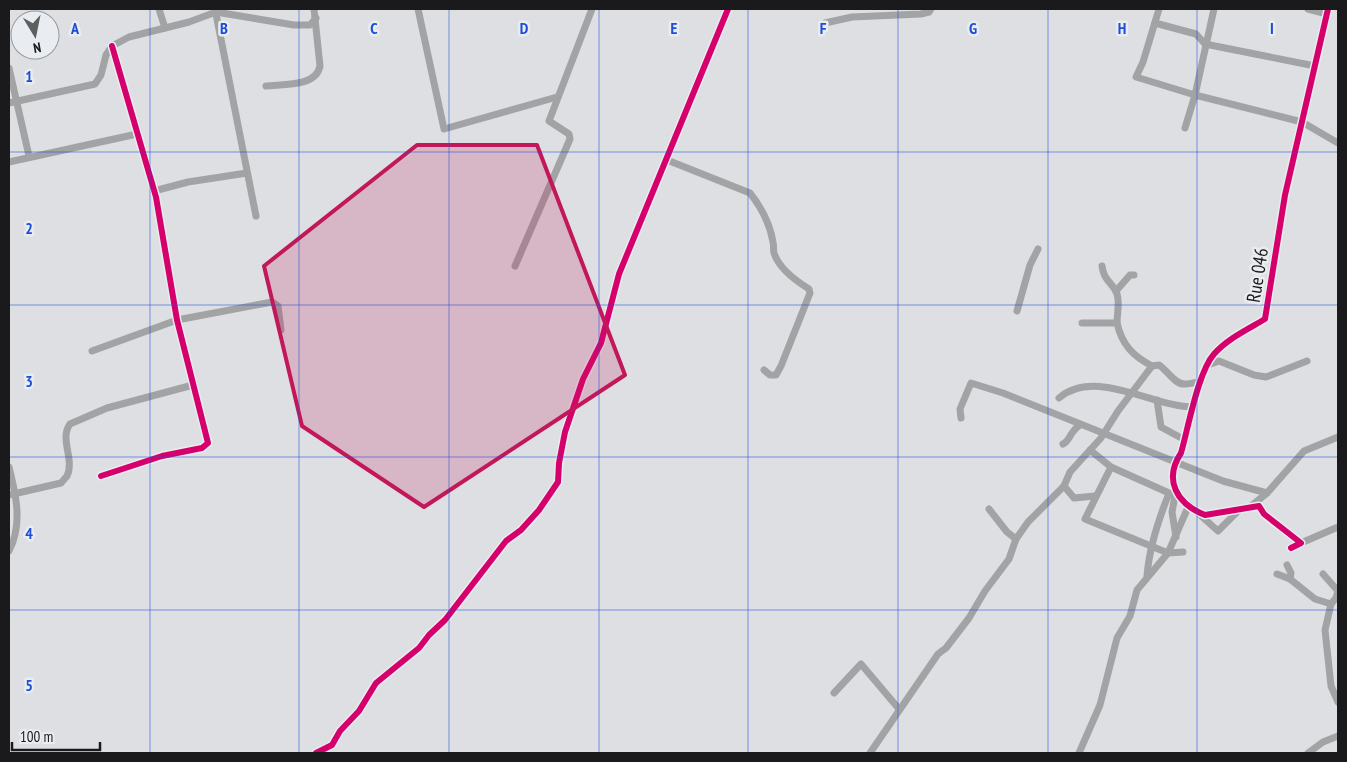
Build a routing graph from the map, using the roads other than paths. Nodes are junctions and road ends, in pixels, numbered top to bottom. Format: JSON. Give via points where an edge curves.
{"nodes":[{"id":1,"x":159,"y":9,"type":"edge"},
{"id":2,"x":314,"y":9,"type":"edge"},
{"id":3,"x":418,"y":9,"type":"edge"},
{"id":4,"x":592,"y":9,"type":"edge"},
{"id":5,"x":728,"y":9,"type":"edge"},
{"id":6,"x":931,"y":9,"type":"edge"},
{"id":7,"x":1159,"y":9,"type":"edge"},
{"id":8,"x":1214,"y":9,"type":"edge"},
{"id":9,"x":1308,"y":9,"type":"edge"},
{"id":10,"x":216,"y":10,"type":"edge"},
{"id":11,"x":1328,"y":11,"type":"edge"},
{"id":12,"x":316,"y":18,"type":"junction"},
{"id":13,"x":825,"y":23,"type":"dead end"},
{"id":14,"x":1155,"y":23,"type":"junction"},
{"id":15,"x":165,"y":28,"type":"junction"},
{"id":16,"x":1205,"y":44,"type":"junction"},
{"id":17,"x":112,"y":46,"type":"junction"},
{"id":18,"x":1315,"y":66,"type":"junction"},
{"id":19,"x":9,"y":68,"type":"edge"},
{"id":20,"x":266,"y":86,"type":"dead end"},
{"id":21,"x":1195,"y":95,"type":"junction"},
{"id":22,"x":557,"y":97,"type":"junction"},
{"id":23,"x":12,"y":102,"type":"edge"},
{"id":24,"x":1302,"y":122,"type":"junction"},
{"id":25,"x":1185,"y":128,"type":"dead end"},
{"id":26,"x":137,"y":134,"type":"junction"},
{"id":27,"x":1338,"y":143,"type":"edge"},
{"id":28,"x":29,"y":156,"type":"junction"},
{"id":29,"x":667,"y":160,"type":"junction"},
{"id":30,"x":9,"y":162,"type":"edge"},
{"id":31,"x":247,"y":173,"type":"junction"},
{"id":32,"x":154,"y":191,"type":"junction"},
{"id":33,"x":256,"y":216,"type":"dead end"},
{"id":34,"x":1038,"y":249,"type":"dead end"},
{"id":35,"x":515,"y":266,"type":"dead end"},
{"id":36,"x":1102,"y":266,"type":"dead end"},
{"id":37,"x":1134,"y":275,"type":"dead end"},
{"id":38,"x":1116,"y":291,"type":"junction"},
{"id":39,"x":1017,"y":311,"type":"dead end"},
{"id":40,"x":177,"y":320,"type":"junction"},
{"id":41,"x":1082,"y":323,"type":"dead end"},
{"id":42,"x":1117,"y":323,"type":"junction"},
{"id":43,"x":281,"y":330,"type":"dead end"},
{"id":44,"x":92,"y":351,"type":"dead end"},
{"id":45,"x":1307,"y":361,"type":"dead end"},
{"id":46,"x":1208,"y":365,"type":"junction"},
{"id":47,"x":1152,"y":366,"type":"junction"},
{"id":48,"x":764,"y":370,"type":"dead end"},
{"id":49,"x":1201,"y":382,"type":"junction"},
{"id":50,"x":193,"y":384,"type":"junction"},
{"id":51,"x":1134,"y":393,"type":"junction"},
{"id":52,"x":1059,"y":398,"type":"dead end"},
{"id":53,"x":1157,"y":400,"type":"junction"},
{"id":54,"x":1193,"y":407,"type":"junction"},
{"id":55,"x":961,"y":418,"type":"dead end"},
{"id":56,"x":1080,"y":425,"type":"junction"},
{"id":57,"x":1103,"y":434,"type":"junction"},
{"id":58,"x":1338,"y":437,"type":"edge"},
{"id":59,"x":1185,"y":440,"type":"junction"},
{"id":60,"x":1063,"y":444,"type":"dead end"},
{"id":61,"x":1090,"y":450,"type":"junction"},
{"id":62,"x":1175,"y":461,"type":"junction"},
{"id":63,"x":9,"y":467,"type":"edge"},
{"id":64,"x":1112,"y":467,"type":"junction"},
{"id":65,"x":101,"y":476,"type":"dead end"},
{"id":66,"x":1064,"y":486,"type":"junction"},
{"id":67,"x":1267,"y":493,"type":"junction"},
{"id":68,"x":12,"y":495,"type":"edge"},
{"id":69,"x":1173,"y":495,"type":"junction"},
{"id":70,"x":1095,"y":496,"type":"junction"},
{"id":71,"x":1183,"y":499,"type":"junction"},
{"id":72,"x":1189,"y":505,"type":"junction"},
{"id":73,"x":1250,"y":508,"type":"junction"},
{"id":74,"x":989,"y":509,"type":"dead end"},
{"id":75,"x":1239,"y":510,"type":"junction"},
{"id":76,"x":1198,"y":512,"type":"junction"},
{"id":77,"x":1338,"y":527,"type":"edge"},
{"id":78,"x":1176,"y":537,"type":"junction"},
{"id":79,"x":1016,"y":539,"type":"junction"},
{"id":80,"x":1154,"y":547,"type":"junction"},
{"id":81,"x":9,"y":551,"type":"edge"},
{"id":82,"x":1182,"y":552,"type":"dead end"},
{"id":83,"x":1168,"y":553,"type":"junction"},
{"id":84,"x":1287,"y":565,"type":"dead end"},
{"id":85,"x":1277,"y":574,"type":"dead end"},
{"id":86,"x":1323,"y":574,"type":"dead end"},
{"id":87,"x":1147,"y":577,"type":"junction"},
{"id":88,"x":1290,"y":579,"type":"junction"},
{"id":89,"x":1331,"y":604,"type":"junction"},
{"id":90,"x":834,"y":693,"type":"dead end"},
{"id":91,"x":1338,"y":702,"type":"edge"},
{"id":92,"x":899,"y":709,"type":"junction"},
{"id":93,"x":1338,"y":736,"type":"edge"},
{"id":94,"x":316,"y":753,"type":"edge"},
{"id":95,"x":870,"y":753,"type":"edge"},
{"id":96,"x":1079,"y":753,"type":"edge"},
{"id":97,"x":1308,"y":753,"type":"edge"}],
"edges":[{"from":1,"to":15,"type":"street"},
{"from":2,"to":12,"type":"street"},
{"from":3,"to":22,"type":"street","via":[[444,129]]},
{"from":4,"to":22,"type":"street"},
{"from":5,"to":29,"type":"street"},
{"from":6,"to":13,"type":"street","via":[[921,14],[852,17]]},
{"from":7,"to":14,"type":"street"},
{"from":8,"to":16,"type":"street"},
{"from":9,"to":11,"type":"street"},
{"from":10,"to":12,"type":"street","via":[[294,25],[310,25]]},
{"from":10,"to":15,"type":"street"},
{"from":10,"to":31,"type":"street"},
{"from":11,"to":18,"type":"street","name":"Rue 046"},
{"from":12,"to":20,"type":"street","via":[[318,74],[312,80]]},
{"from":14,"to":16,"type":"street","via":[[1196,34]]},
{"from":14,"to":21,"type":"street","via":[[1136,76]]},
{"from":15,"to":17,"type":"street","via":[[129,37]]},
{"from":16,"to":18,"type":"street"},
{"from":16,"to":21,"type":"street"},
{"from":17,"to":23,"type":"street","via":[[95,84]]},
{"from":17,"to":26,"type":"street"},
{"from":18,"to":24,"type":"street","name":"Rue 046"},
{"from":19,"to":23,"type":"street"},
{"from":21,"to":24,"type":"street"},
{"from":21,"to":25,"type":"street"},
{"from":22,"to":35,"type":"street","via":[[549,120],[569,134],[570,139]]},
{"from":23,"to":28,"type":"street"},
{"from":24,"to":27,"type":"street"},
{"from":24,"to":46,"type":"street","name":"Rue 046","via":[[1285,196],[1265,319],[1231,339],[1213,354]]},
{"from":26,"to":28,"type":"street"},
{"from":26,"to":32,"type":"street"},
{"from":28,"to":30,"type":"street"},
{"from":29,"to":48,"type":"street","via":[[750,193],[764,216],[773,240],[774,254],[792,278],[809,289],[781,366],[776,375]]},
{"from":29,"to":94,"type":"street","via":[[632,239],[601,343],[565,432],[558,482],[539,510],[506,541],[446,620],[419,648],[376,683],[332,745]]},
{"from":31,"to":32,"type":"street"},
{"from":31,"to":33,"type":"street"},
{"from":32,"to":40,"type":"street"},
{"from":34,"to":39,"type":"street"},
{"from":36,"to":38,"type":"street","via":[[1104,278]]},
{"from":37,"to":38,"type":"street","via":[[1130,275]]},
{"from":38,"to":42,"type":"street"},
{"from":40,"to":43,"type":"street","via":[[272,302],[278,306]]},
{"from":40,"to":44,"type":"street"},
{"from":40,"to":50,"type":"street"},
{"from":41,"to":42,"type":"street"},
{"from":42,"to":47,"type":"street","via":[[1126,346]]},
{"from":45,"to":46,"type":"street","via":[[1266,377],[1219,361]]},
{"from":46,"to":49,"type":"street","name":"Rue 046"},
{"from":47,"to":49,"type":"street","via":[[1159,365],[1184,385]]},
{"from":47,"to":51,"type":"street"},
{"from":49,"to":54,"type":"street","name":"Rue 046"},
{"from":50,"to":65,"type":"street","via":[[208,444]]},
{"from":50,"to":68,"type":"street","via":[[107,408],[70,424],[66,429],[68,476],[61,483]]},
{"from":51,"to":52,"type":"street","via":[[1109,388],[1076,388]]},
{"from":51,"to":53,"type":"street"},
{"from":51,"to":57,"type":"street"},
{"from":53,"to":54,"type":"street"},
{"from":53,"to":59,"type":"street","via":[[1161,427]]},
{"from":54,"to":59,"type":"street","name":"Rue 046"},
{"from":55,"to":56,"type":"street","via":[[960,409],[971,383],[1004,393]]},
{"from":56,"to":57,"type":"street"},
{"from":56,"to":60,"type":"street","via":[[1073,429]]},
{"from":57,"to":61,"type":"street"},
{"from":57,"to":62,"type":"street"},
{"from":58,"to":67,"type":"street","via":[[1304,451]]},
{"from":59,"to":62,"type":"street","name":"Rue 046"},
{"from":61,"to":64,"type":"street"},
{"from":61,"to":66,"type":"street","via":[[1070,472]]},
{"from":62,"to":67,"type":"street","via":[[1222,481]]},
{"from":62,"to":71,"type":"street","name":"Rue 046","via":[[1172,485]]},
{"from":63,"to":68,"type":"street"},
{"from":64,"to":69,"type":"street"},
{"from":64,"to":70,"type":"street"},
{"from":66,"to":70,"type":"street","via":[[1074,498]]},
{"from":66,"to":79,"type":"street","via":[[1040,508]]},
{"from":67,"to":73,"type":"street"},
{"from":68,"to":81,"type":"street","via":[[17,527]]},
{"from":69,"to":71,"type":"street"},
{"from":69,"to":78,"type":"street"},
{"from":69,"to":80,"type":"street","via":[[1168,496],[1160,516]]},
{"from":70,"to":80,"type":"street","via":[[1084,519]]},
{"from":71,"to":72,"type":"street","name":"Rue 046"},
{"from":72,"to":76,"type":"street","name":"Rue 046"},
{"from":72,"to":78,"type":"street"},
{"from":73,"to":75,"type":"street"},
{"from":73,"to":77,"type":"street","via":[[1258,506],[1293,545]]},
{"from":74,"to":79,"type":"street"},
{"from":75,"to":76,"type":"street","via":[[1205,516]]},
{"from":75,"to":76,"type":"street","name":"Rue 046","via":[[1218,531]]},
{"from":78,"to":83,"type":"street"},
{"from":79,"to":92,"type":"street","via":[[1009,559],[969,618],[938,654]]},
{"from":80,"to":83,"type":"street"},
{"from":80,"to":87,"type":"street","via":[[1148,560]]},
{"from":82,"to":83,"type":"street"},
{"from":83,"to":87,"type":"street"},
{"from":84,"to":88,"type":"street"},
{"from":85,"to":88,"type":"street"},
{"from":86,"to":89,"type":"street","via":[[1338,590]]},
{"from":87,"to":96,"type":"street","via":[[1137,590],[1130,616],[1117,638],[1103,696]]},
{"from":88,"to":89,"type":"street","via":[[1315,599]]},
{"from":89,"to":91,"type":"street","via":[[1325,630],[1331,686]]},
{"from":90,"to":92,"type":"street","via":[[861,664]]},
{"from":92,"to":95,"type":"street"},
{"from":93,"to":97,"type":"street"}]}
